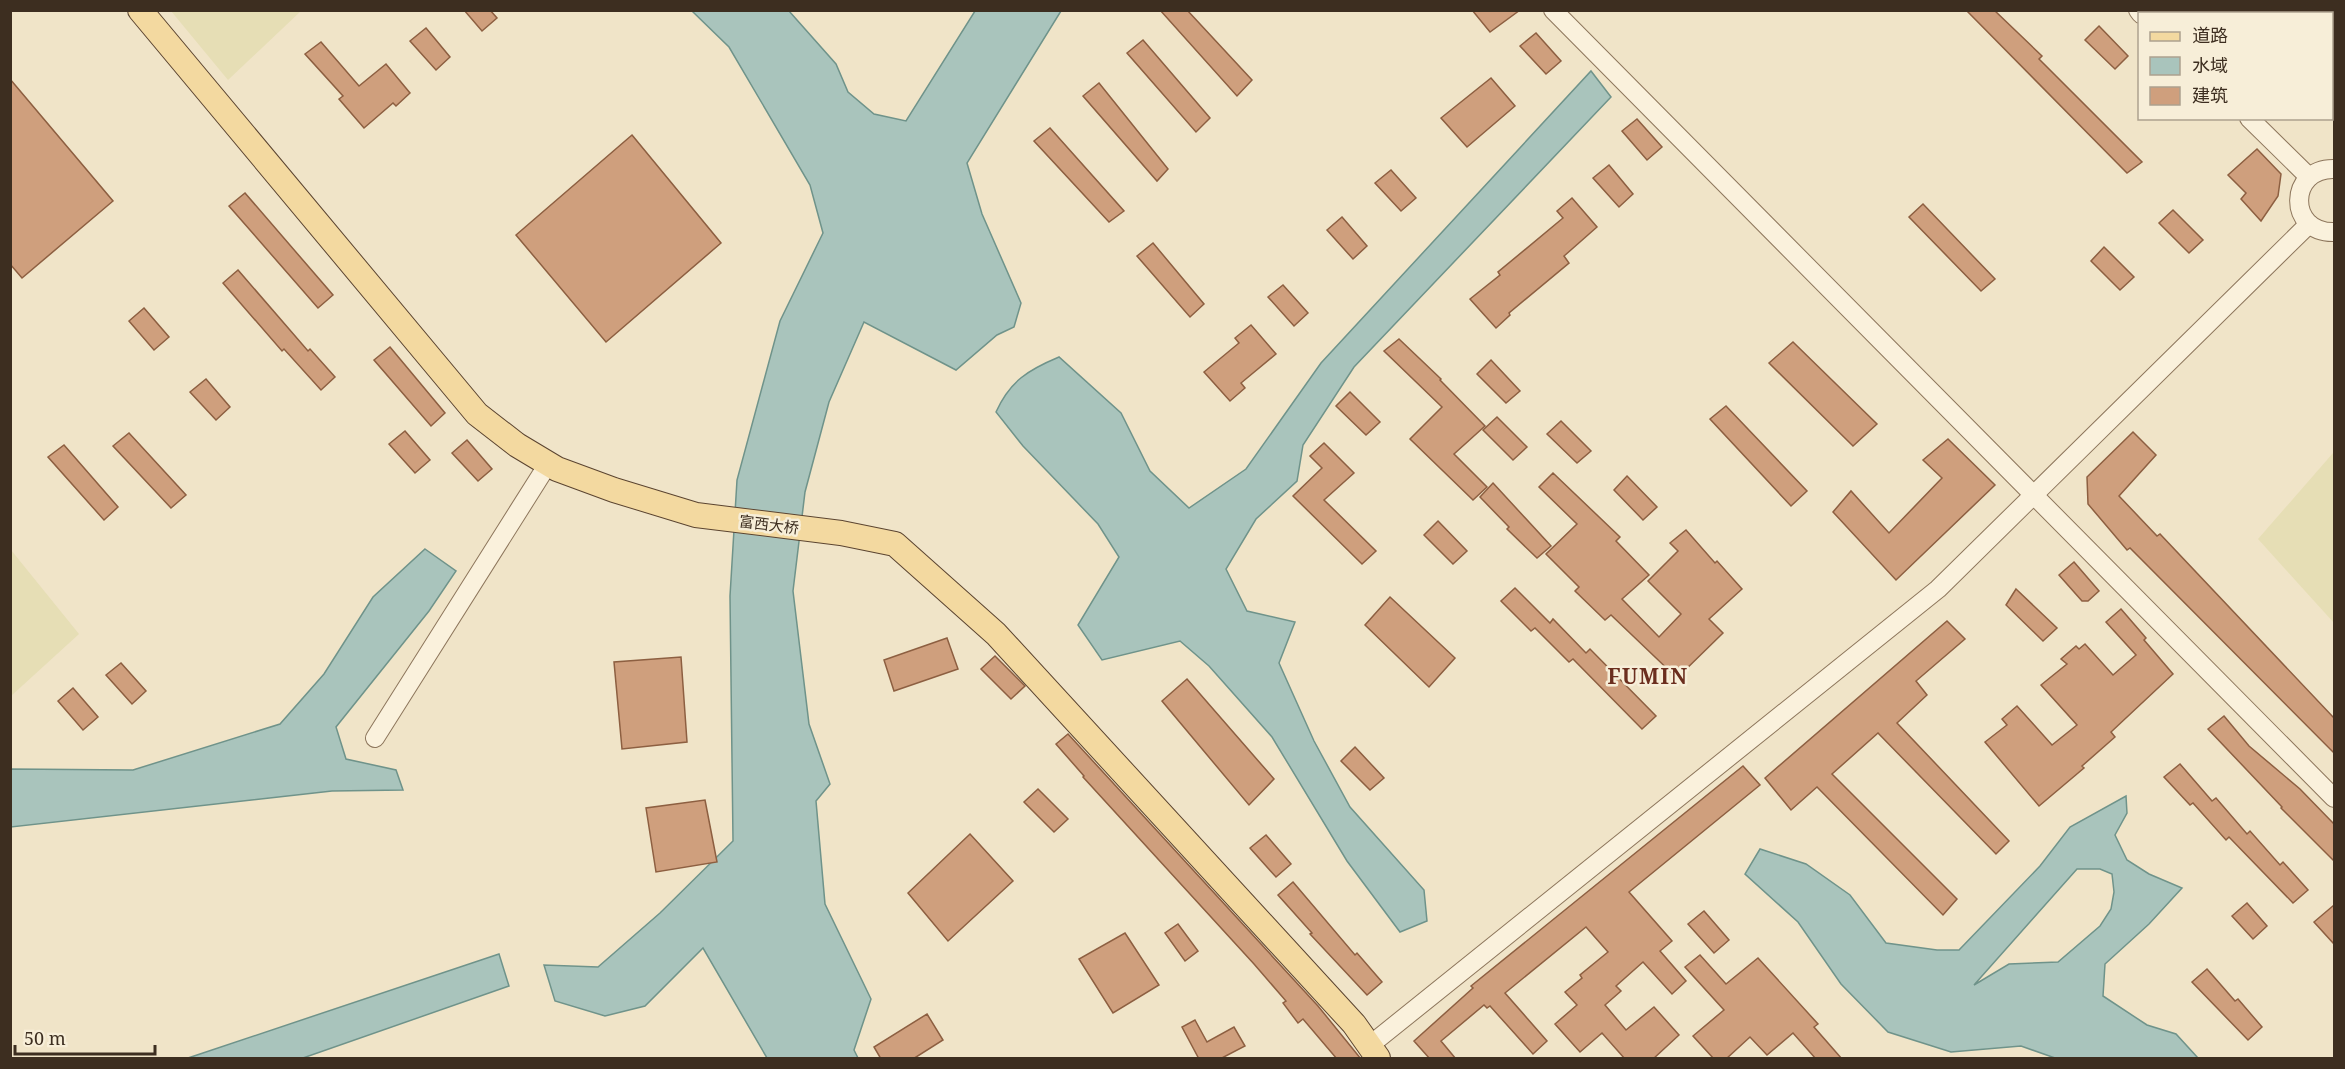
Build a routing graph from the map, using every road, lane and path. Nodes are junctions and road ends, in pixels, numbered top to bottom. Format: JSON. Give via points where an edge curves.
{"nodes":[{"id":1,"x":140,"y":10,"type":"edge"},
{"id":2,"x":1553,"y":10,"type":"edge"},
{"id":3,"x":2251,"y":120,"type":"edge"},
{"id":4,"x":2334,"y":169,"type":"edge"},
{"id":5,"x":2309,"y":177,"type":"junction"},
{"id":6,"x":2309,"y":224,"type":"junction"},
{"id":7,"x":2334,"y":232,"type":"edge"},
{"id":8,"x":548,"y":464,"type":"junction"},
{"id":9,"x":2033,"y":496,"type":"junction"},
{"id":10,"x":375,"y":738,"type":"dead end"},
{"id":11,"x":2334,"y":798,"type":"edge"},
{"id":12,"x":1374,"y":1052,"type":"edge"}],
"edges":[{"from":1,"to":8,"type":"main road","name":"富西大桥","via":[[477,414]]},
{"from":2,"to":9,"type":"street"},
{"from":3,"to":5,"type":"street"},
{"from":4,"to":5,"type":"street","via":[[2324,169]]},
{"from":5,"to":6,"type":"street","via":[[2298,201]]},
{"from":6,"to":7,"type":"street","via":[[2324,232]]},
{"from":6,"to":9,"type":"street"},
{"from":8,"to":10,"type":"street"},
{"from":8,"to":12,"type":"main road","name":"富西大桥","via":[[614,490],[696,515],[841,533],[895,544],[996,634],[1354,1024]]},
{"from":9,"to":11,"type":"street"},
{"from":9,"to":12,"type":"street","via":[[1938,589]]}]}
